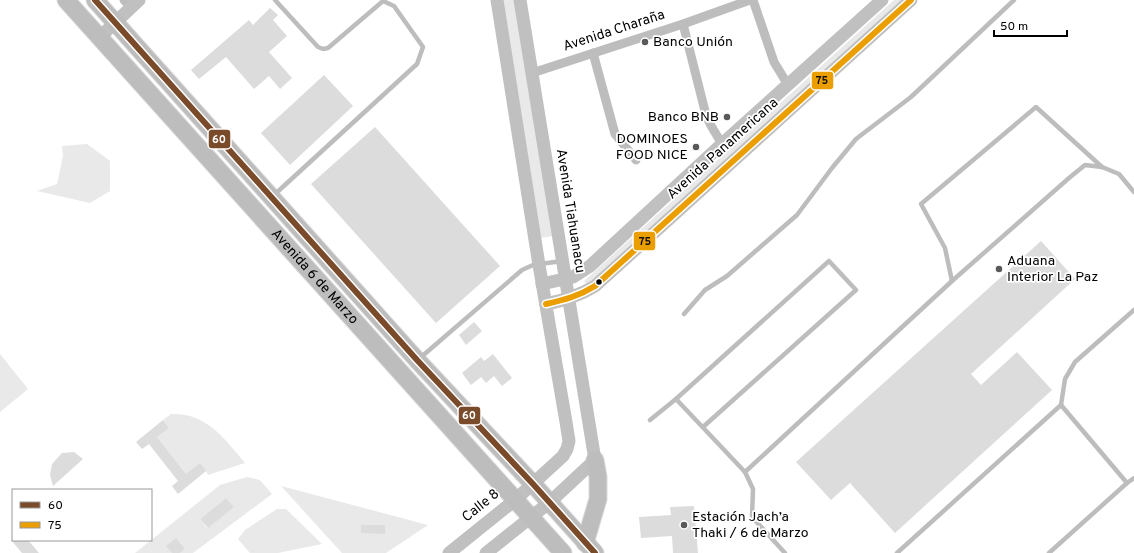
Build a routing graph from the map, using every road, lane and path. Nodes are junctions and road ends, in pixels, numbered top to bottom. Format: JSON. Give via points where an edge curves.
{"nodes":[{"id":1,"x":66,"y":0,"type":"edge"},
{"id":2,"x":95,"y":0,"type":"edge"},
{"id":3,"x":275,"y":0,"type":"edge"},
{"id":4,"x":497,"y":0,"type":"edge"},
{"id":5,"x":520,"y":0,"type":"edge"},
{"id":6,"x":752,"y":0,"type":"edge"},
{"id":7,"x":882,"y":0,"type":"edge"},
{"id":8,"x":911,"y":0,"type":"edge"},
{"id":9,"x":1014,"y":0,"type":"edge"},
{"id":10,"x":131,"y":2,"type":"edge"},
{"id":11,"x":115,"y":22,"type":"junction"},
{"id":12,"x":683,"y":24,"type":"junction"},
{"id":13,"x":100,"y":37,"type":"junction"},
{"id":14,"x":593,"y":53,"type":"junction"},
{"id":15,"x":532,"y":72,"type":"junction"},
{"id":16,"x":788,"y":85,"type":"junction"},
{"id":17,"x":722,"y":144,"type":"junction"},
{"id":18,"x":636,"y":160,"type":"dead end"},
{"id":19,"x":1102,"y":167,"type":"junction"},
{"id":20,"x":1134,"y":192,"type":"edge"},
{"id":21,"x":271,"y":198,"type":"junction"},
{"id":22,"x":562,"y":261,"type":"junction"},
{"id":23,"x":539,"y":264,"type":"junction"},
{"id":24,"x":565,"y":279,"type":"junction"},
{"id":25,"x":952,"y":281,"type":"junction"},
{"id":26,"x":542,"y":284,"type":"junction"},
{"id":27,"x":569,"y":299,"type":"junction"},
{"id":28,"x":546,"y":304,"type":"junction"},
{"id":29,"x":1134,"y":310,"type":"edge"},
{"id":30,"x":684,"y":314,"type":"dead end"},
{"id":31,"x":417,"y":360,"type":"junction"},
{"id":32,"x":676,"y":398,"type":"junction"},
{"id":33,"x":1061,"y":405,"type":"junction"},
{"id":34,"x":650,"y":420,"type":"dead end"},
{"id":35,"x":703,"y":427,"type":"junction"},
{"id":36,"x":595,"y":460,"type":"junction"},
{"id":37,"x":745,"y":472,"type":"junction"},
{"id":38,"x":1134,"y":478,"type":"edge"},
{"id":39,"x":1127,"y":483,"type":"junction"},
{"id":40,"x":533,"y":484,"type":"junction"},
{"id":41,"x":515,"y":500,"type":"junction"},
{"id":42,"x":550,"y":502,"type":"junction"},
{"id":43,"x":531,"y":518,"type":"junction"},
{"id":44,"x":590,"y":548,"type":"edge"},
{"id":45,"x":449,"y":553,"type":"edge"},
{"id":46,"x":486,"y":553,"type":"edge"},
{"id":47,"x":563,"y":553,"type":"edge"},
{"id":48,"x":785,"y":553,"type":"edge"},
{"id":49,"x":898,"y":553,"type":"edge"},
{"id":50,"x":1049,"y":553,"type":"edge"}],
"edges":[{"from":1,"to":13,"type":"highway","name":"Avenida 6 de Marzo"},
{"from":2,"to":11,"type":"highway","name":"Avenida 6 de Marzo"},
{"from":3,"to":21,"type":"lane","via":[[318,47],[323,49],[328,48],[383,1],[394,6],[423,47],[417,64]]},
{"from":4,"to":23,"type":"main road"},
{"from":5,"to":15,"type":"main road","name":"Avenida Tiahuanacu"},
{"from":6,"to":12,"type":"street","name":"Avenida Charaña"},
{"from":6,"to":16,"type":"street","via":[[774,62]]},
{"from":7,"to":16,"type":"main road","name":"Avenida Panamericana"},
{"from":8,"to":27,"type":"main road","name":"Avenida Panamericana","via":[[595,286]]},
{"from":9,"to":30,"type":"lane","via":[[911,97],[856,139],[797,215],[727,276],[705,290]]},
{"from":10,"to":11,"type":"main road"},
{"from":11,"to":13,"type":"main road"},
{"from":11,"to":21,"type":"highway","name":"Avenida 6 de Marzo"},
{"from":12,"to":14,"type":"street","name":"Avenida Charaña"},
{"from":12,"to":17,"type":"street","via":[[706,115]]},
{"from":13,"to":41,"type":"highway","name":"Avenida 6 de Marzo"},
{"from":14,"to":15,"type":"street","name":"Avenida Charaña"},
{"from":14,"to":18,"type":"street","via":[[615,134]]},
{"from":15,"to":22,"type":"main road","name":"Avenida Tiahuanacu"},
{"from":16,"to":17,"type":"main road","name":"Avenida Panamericana"},
{"from":17,"to":24,"type":"main road","name":"Avenida Panamericana","via":[[590,266]]},
{"from":19,"to":20,"type":"lane","via":[[1119,174]]},
{"from":19,"to":25,"type":"lane","via":[[1085,165]]},
{"from":19,"to":25,"type":"lane","via":[[1036,107],[921,204],[945,248]]},
{"from":21,"to":31,"type":"highway","name":"Avenida 6 de Marzo"},
{"from":22,"to":23,"type":"lane"},
{"from":22,"to":24,"type":"main road","name":"Avenida Tiahuanacu"},
{"from":23,"to":26,"type":"main road"},
{"from":23,"to":31,"type":"lane","via":[[522,270]]},
{"from":24,"to":26,"type":"main road","name":"Avenida Panamericana"},
{"from":24,"to":27,"type":"main road","name":"Avenida Tiahuanacu"},
{"from":25,"to":37,"type":"lane"},
{"from":26,"to":28,"type":"main road"},
{"from":27,"to":28,"type":"main road","name":"Avenida Panamericana"},
{"from":27,"to":36,"type":"main road","name":"Avenida Tiahuanacu"},
{"from":28,"to":40,"type":"main road","via":[[569,441],[563,456]]},
{"from":29,"to":33,"type":"lane","via":[[1075,362],[1065,379]]},
{"from":31,"to":40,"type":"highway","name":"Avenida 6 de Marzo"},
{"from":32,"to":34,"type":"lane"},
{"from":32,"to":35,"type":"lane"},
{"from":32,"to":35,"type":"lane","via":[[829,262],[856,290]]},
{"from":33,"to":39,"type":"lane"},
{"from":33,"to":49,"type":"lane"},
{"from":35,"to":37,"type":"lane"},
{"from":36,"to":42,"type":"main road"},
{"from":36,"to":44,"type":"highway","via":[[598,499]]},
{"from":37,"to":48,"type":"lane","via":[[753,489],[752,517]]},
{"from":38,"to":39,"type":"lane"},
{"from":39,"to":50,"type":"lane"},
{"from":40,"to":41,"type":"main road","name":"Calle 8"},
{"from":40,"to":42,"type":"highway","name":"Avenida 6 de Marzo"},
{"from":41,"to":43,"type":"highway","name":"Avenida 6 de Marzo"},
{"from":41,"to":45,"type":"main road","name":"Calle 8"},
{"from":42,"to":43,"type":"main road"},
{"from":42,"to":44,"type":"highway","name":"Avenida 6 de Marzo"},
{"from":43,"to":46,"type":"main road"},
{"from":43,"to":47,"type":"highway","name":"Avenida 6 de Marzo"}]}
